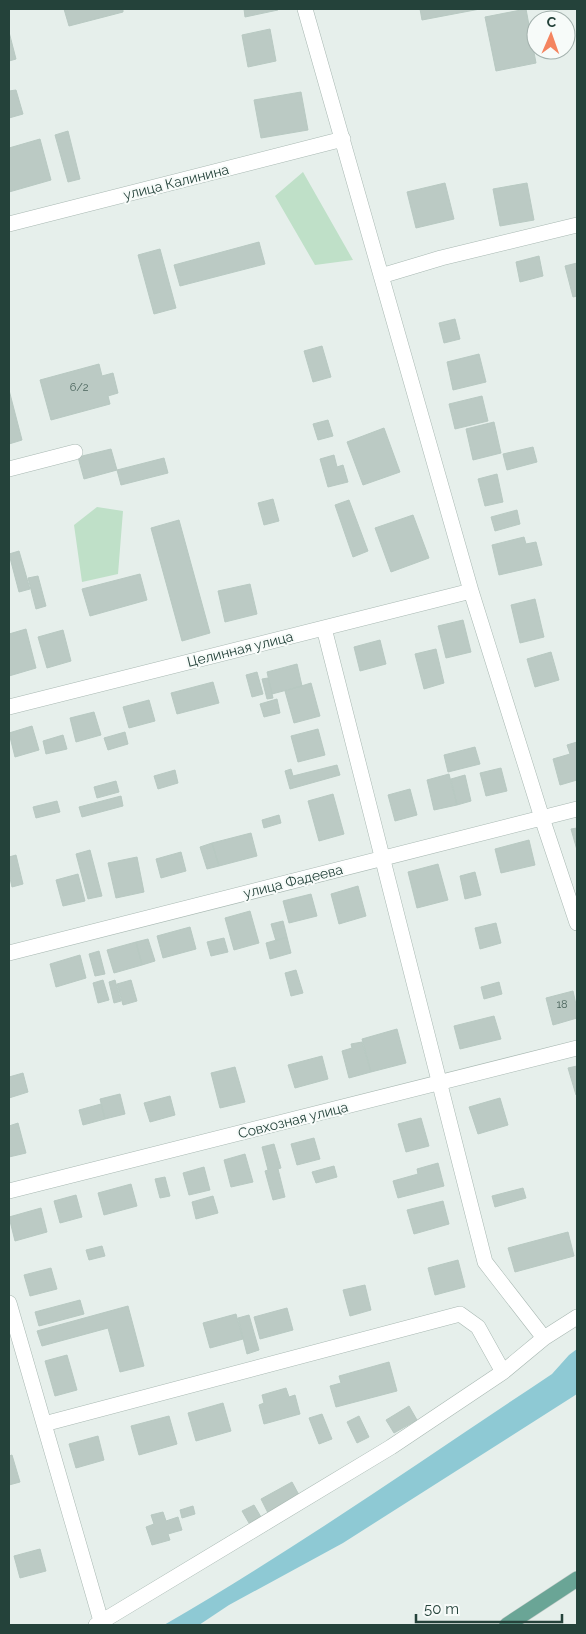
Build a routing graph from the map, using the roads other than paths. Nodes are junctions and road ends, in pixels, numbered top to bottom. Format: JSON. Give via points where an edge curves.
{"nodes":[{"id":1,"x":305,"y":9,"type":"edge"},
{"id":2,"x":342,"y":139,"type":"junction"},
{"id":3,"x":9,"y":224,"type":"edge"},
{"id":4,"x":577,"y":225,"type":"edge"},
{"id":5,"x":381,"y":276,"type":"junction"},
{"id":6,"x":75,"y":452,"type":"dead end"},
{"id":7,"x":9,"y":469,"type":"edge"},
{"id":8,"x":471,"y":591,"type":"junction"},
{"id":9,"x":324,"y":628,"type":"junction"},
{"id":10,"x":9,"y":707,"type":"edge"},
{"id":11,"x":577,"y":809,"type":"edge"},
{"id":12,"x":542,"y":818,"type":"junction"},
{"id":13,"x":384,"y":858,"type":"junction"},
{"id":14,"x":577,"y":923,"type":"edge"},
{"id":15,"x":9,"y":953,"type":"edge"},
{"id":16,"x":577,"y":1048,"type":"edge"},
{"id":17,"x":439,"y":1083,"type":"junction"},
{"id":18,"x":9,"y":1191,"type":"edge"},
{"id":19,"x":9,"y":1302,"type":"edge"},
{"id":20,"x":577,"y":1317,"type":"edge"},
{"id":21,"x":544,"y":1338,"type":"junction"},
{"id":22,"x":503,"y":1372,"type":"junction"},
{"id":23,"x":44,"y":1424,"type":"junction"},
{"id":24,"x":577,"y":1579,"type":"edge"},
{"id":25,"x":99,"y":1623,"type":"edge"},
{"id":26,"x":507,"y":1625,"type":"edge"}],
"edges":[{"from":1,"to":2,"type":"street"},
{"from":2,"to":3,"type":"street","name":"улица Калинина"},
{"from":2,"to":5,"type":"street"},
{"from":4,"to":5,"type":"street"},
{"from":5,"to":8,"type":"street"},
{"from":6,"to":7,"type":"street"},
{"from":8,"to":9,"type":"street","name":"Целинная улица"},
{"from":8,"to":12,"type":"street"},
{"from":9,"to":10,"type":"street","name":"Целинная улица"},
{"from":9,"to":13,"type":"street"},
{"from":11,"to":12,"type":"street","name":"улица Фадеева"},
{"from":12,"to":13,"type":"street","name":"улица Фадеева"},
{"from":12,"to":14,"type":"street"},
{"from":13,"to":15,"type":"street","name":"улица Фадеева"},
{"from":13,"to":17,"type":"street"},
{"from":16,"to":17,"type":"street","name":"Совхозная улица"},
{"from":17,"to":18,"type":"street","name":"Совхозная улица"},
{"from":17,"to":21,"type":"street","via":[[485,1262]]},
{"from":19,"to":23,"type":"street"},
{"from":20,"to":21,"type":"street"},
{"from":21,"to":22,"type":"street"},
{"from":22,"to":23,"type":"street","via":[[478,1327],[460,1314]]},
{"from":22,"to":25,"type":"street","via":[[390,1447]]},
{"from":23,"to":25,"type":"street"},
{"from":24,"to":26,"type":"main road"}]}
